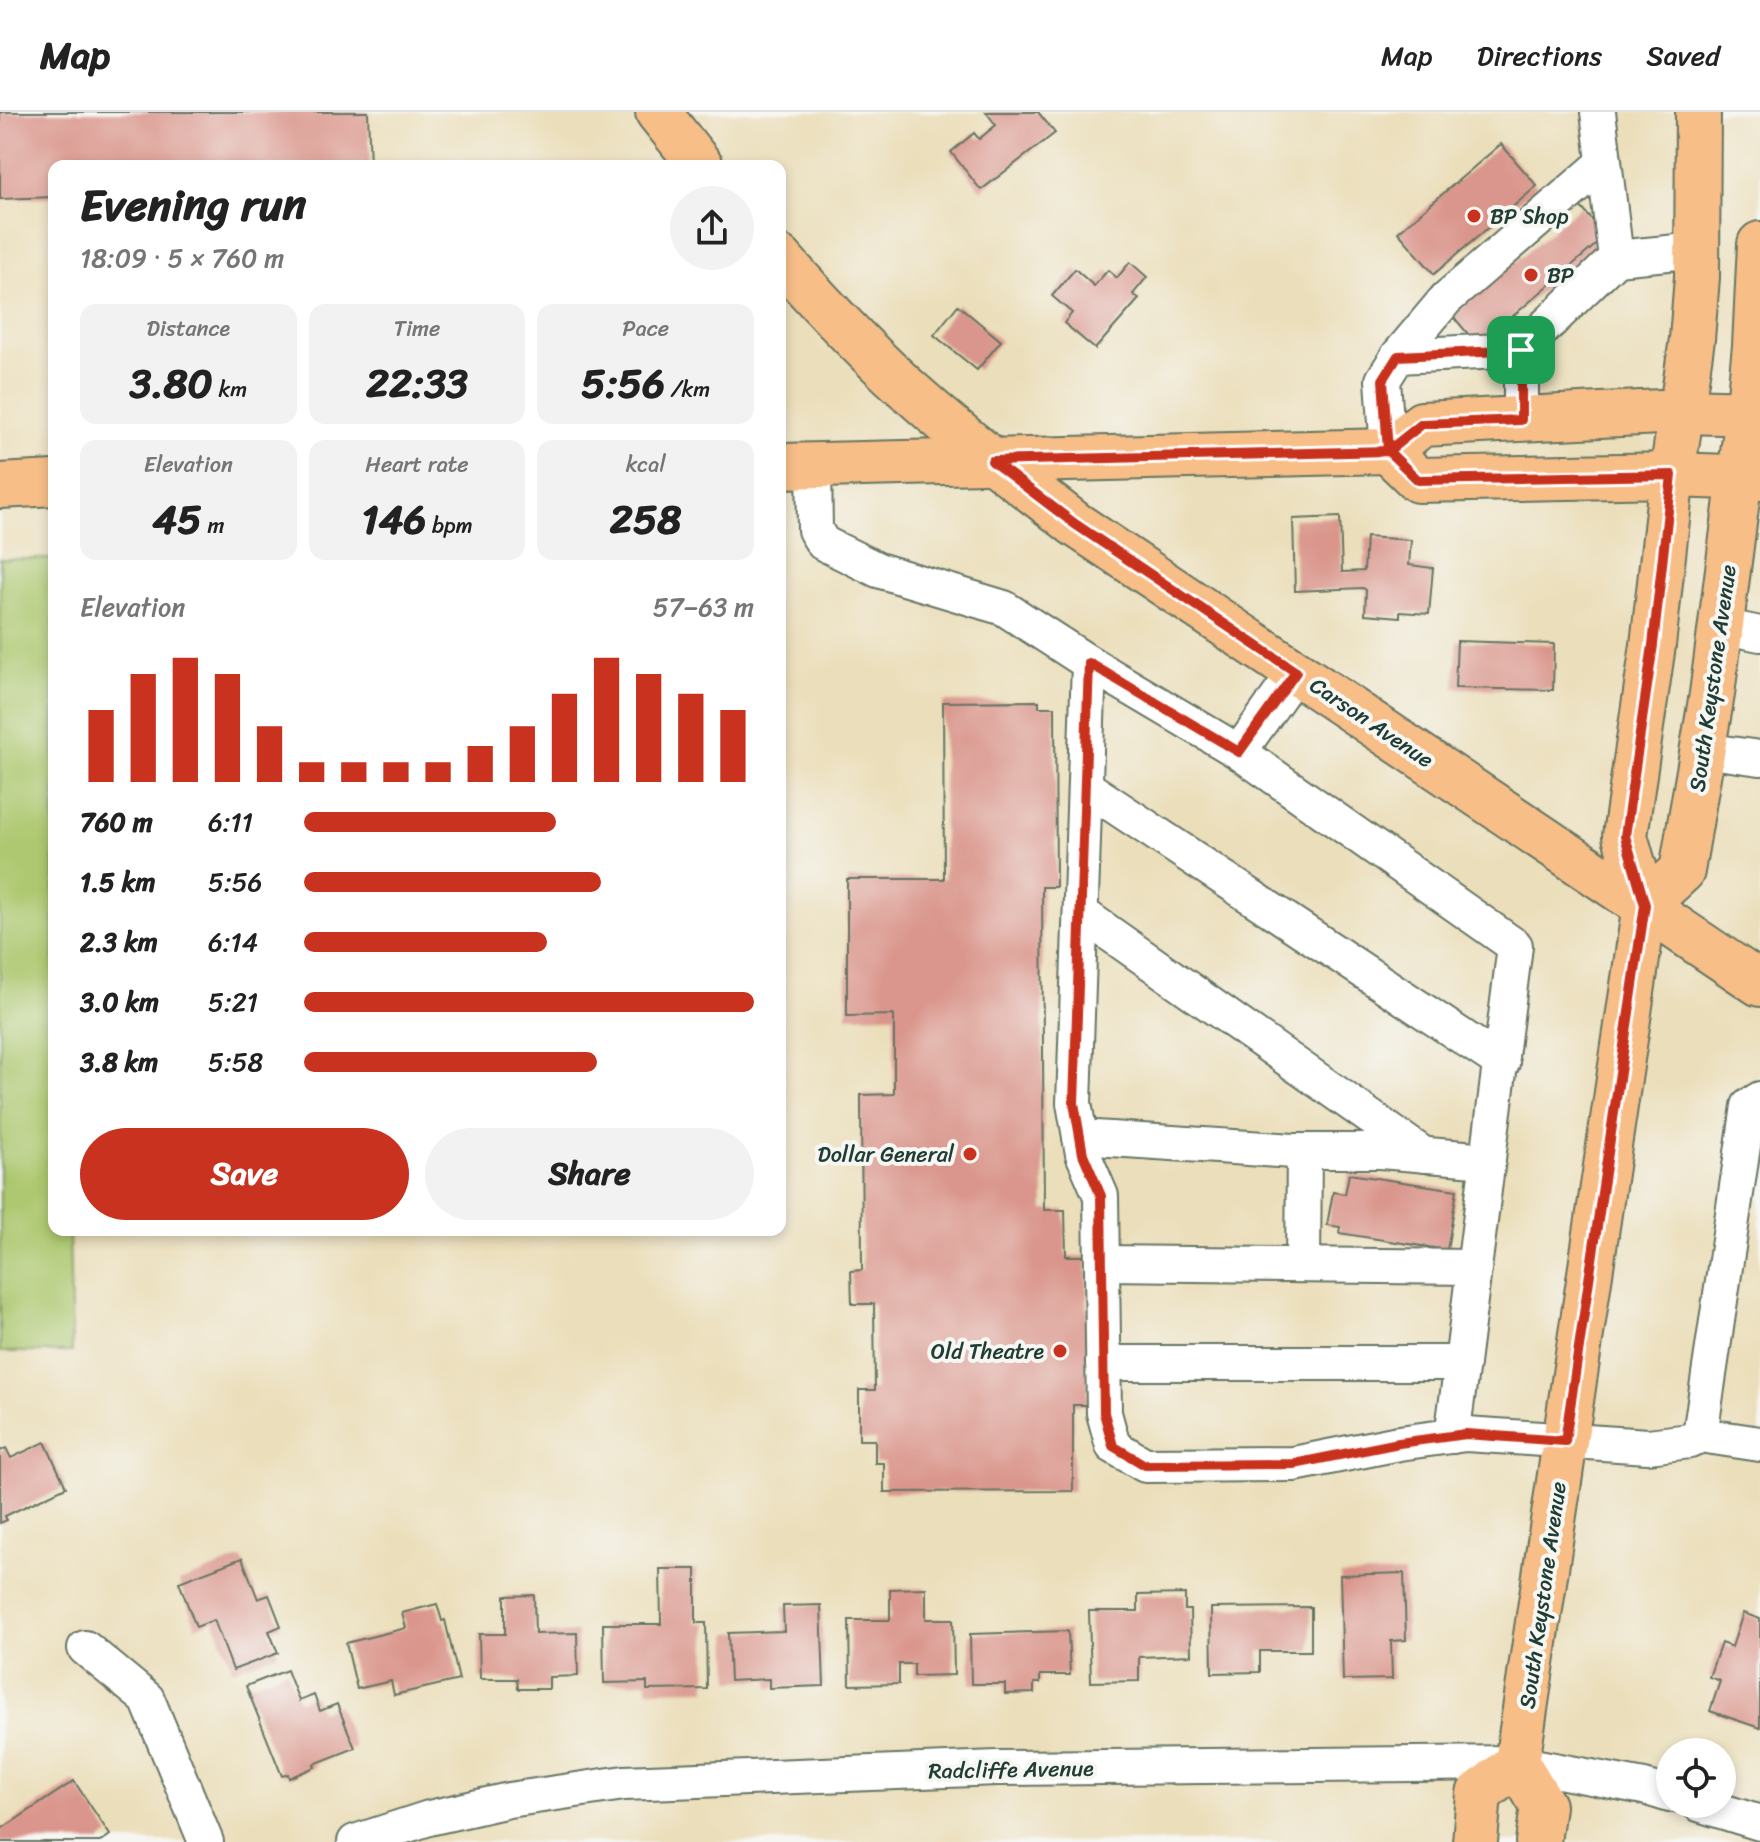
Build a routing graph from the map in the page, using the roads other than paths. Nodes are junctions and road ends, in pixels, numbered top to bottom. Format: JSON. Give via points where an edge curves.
{"nodes":[{"id":1,"x":658,"y":112,"type":"edge"},
{"id":2,"x":1598,"y":112,"type":"edge"},
{"id":3,"x":1698,"y":112,"type":"edge"},
{"id":4,"x":696,"y":160,"type":"edge"},
{"id":5,"x":1604,"y":163,"type":"junction"},
{"id":6,"x":1760,"y":244,"type":"edge"},
{"id":7,"x":1698,"y":250,"type":"junction"},
{"id":8,"x":1616,"y":258,"type":"junction"},
{"id":9,"x":786,"y":269,"type":"edge"},
{"id":10,"x":1521,"y":350,"type":"junction"},
{"id":11,"x":1398,"y":356,"type":"junction"},
{"id":12,"x":1681,"y":411,"type":"junction"},
{"id":13,"x":1754,"y":414,"type":"edge"},
{"id":14,"x":1521,"y":420,"type":"junction"},
{"id":15,"x":1388,"y":451,"type":"junction"},
{"id":16,"x":992,"y":461,"type":"junction"},
{"id":17,"x":797,"y":465,"type":"edge"},
{"id":18,"x":1672,"y":475,"type":"junction"},
{"id":19,"x":1750,"y":478,"type":"edge"},
{"id":20,"x":48,"y":483,"type":"edge"},
{"id":21,"x":0,"y":486,"type":"edge"},
{"id":22,"x":1740,"y":630,"type":"edge"},
{"id":23,"x":1089,"y":663,"type":"junction"},
{"id":24,"x":1296,"y":672,"type":"junction"},
{"id":25,"x":1702,"y":750,"type":"junction"},
{"id":26,"x":1239,"y":752,"type":"junction"},
{"id":27,"x":1760,"y":758,"type":"edge"},
{"id":28,"x":1086,"y":787,"type":"junction"},
{"id":29,"x":1645,"y":905,"type":"junction"},
{"id":30,"x":1082,"y":914,"type":"junction"},
{"id":31,"x":1760,"y":984,"type":"edge"},
{"id":32,"x":1502,"y":1063,"type":"junction"},
{"id":33,"x":1760,"y":1099,"type":"edge"},
{"id":34,"x":1080,"y":1137,"type":"junction"},
{"id":35,"x":1304,"y":1151,"type":"junction"},
{"id":36,"x":1424,"y":1155,"type":"junction"},
{"id":37,"x":1488,"y":1160,"type":"junction"},
{"id":38,"x":1102,"y":1263,"type":"junction"},
{"id":39,"x":1303,"y":1265,"type":"junction"},
{"id":40,"x":1474,"y":1267,"type":"junction"},
{"id":41,"x":1103,"y":1363,"type":"junction"},
{"id":42,"x":1462,"y":1363,"type":"junction"},
{"id":43,"x":1700,"y":1435,"type":"junction"},
{"id":44,"x":1452,"y":1436,"type":"junction"},
{"id":45,"x":1565,"y":1441,"type":"junction"},
{"id":46,"x":1760,"y":1444,"type":"edge"},
{"id":47,"x":85,"y":1648,"type":"dead end"},
{"id":48,"x":1517,"y":1763,"type":"junction"},
{"id":49,"x":1656,"y":1791,"type":"edge"},
{"id":50,"x":1736,"y":1816,"type":"edge"},
{"id":51,"x":1760,"y":1823,"type":"edge"},
{"id":52,"x":206,"y":1842,"type":"edge"},
{"id":53,"x":355,"y":1842,"type":"edge"},
{"id":54,"x":1475,"y":1842,"type":"edge"},
{"id":55,"x":1538,"y":1842,"type":"edge"}],
"edges":[{"from":1,"to":4,"type":"main road"},
{"from":2,"to":5,"type":"street"},
{"from":3,"to":7,"type":"main road","name":"South Keystone Avenue"},
{"from":5,"to":8,"type":"street"},
{"from":5,"to":11,"type":"street","via":[[1446,299]]},
{"from":6,"to":13,"type":"main road","name":"South Keystone Avenue"},
{"from":7,"to":8,"type":"street"},
{"from":7,"to":12,"type":"main road","name":"South Keystone Avenue"},
{"from":8,"to":10,"type":"street"},
{"from":9,"to":16,"type":"main road","name":"Carson Avenue","via":[[921,401]]},
{"from":10,"to":11,"type":"street"},
{"from":10,"to":14,"type":"street"},
{"from":11,"to":15,"type":"street","via":[[1383,380]]},
{"from":12,"to":13,"type":"main road"},
{"from":12,"to":14,"type":"main road"},
{"from":12,"to":18,"type":"main road","name":"South Keystone Avenue"},
{"from":13,"to":19,"type":"main road","name":"South Keystone Avenue"},
{"from":14,"to":15,"type":"main road","via":[[1422,424]]},
{"from":15,"to":16,"type":"main road"},
{"from":15,"to":18,"type":"main road","via":[[1418,480]]},
{"from":16,"to":17,"type":"main road"},
{"from":16,"to":24,"type":"main road","name":"Carson Avenue","via":[[1075,524]]},
{"from":17,"to":23,"type":"street","via":[[823,543],[878,570],[1004,608]]},
{"from":18,"to":19,"type":"main road"},
{"from":18,"to":29,"type":"main road","name":"South Keystone Avenue","via":[[1625,836]]},
{"from":19,"to":22,"type":"main road","name":"South Keystone Avenue"},
{"from":20,"to":21,"type":"main road"},
{"from":22,"to":25,"type":"main road","name":"South Keystone Avenue"},
{"from":23,"to":26,"type":"street"},
{"from":23,"to":28,"type":"street"},
{"from":24,"to":26,"type":"street"},
{"from":24,"to":29,"type":"main road","name":"Carson Avenue"},
{"from":25,"to":27,"type":"street"},
{"from":25,"to":29,"type":"main road","name":"South Keystone Avenue","via":[[1682,871]]},
{"from":26,"to":32,"type":"street","via":[[1515,946]]},
{"from":28,"to":30,"type":"street"},
{"from":28,"to":32,"type":"street"},
{"from":29,"to":31,"type":"main road","name":"Carson Avenue"},
{"from":29,"to":45,"type":"main road","name":"South Keystone Avenue"},
{"from":30,"to":34,"type":"street","via":[[1074,1103]]},
{"from":30,"to":36,"type":"street"},
{"from":32,"to":37,"type":"street"},
{"from":33,"to":43,"type":"street","via":[[1749,1106]]},
{"from":34,"to":35,"type":"street"},
{"from":34,"to":38,"type":"street","via":[[1101,1196]]},
{"from":35,"to":36,"type":"street"},
{"from":35,"to":39,"type":"street"},
{"from":36,"to":37,"type":"street"},
{"from":37,"to":40,"type":"street"},
{"from":38,"to":39,"type":"street"},
{"from":38,"to":41,"type":"street"},
{"from":39,"to":40,"type":"street"},
{"from":40,"to":42,"type":"street"},
{"from":41,"to":42,"type":"street"},
{"from":41,"to":44,"type":"street","via":[[1104,1413],[1113,1446],[1145,1465],[1294,1464]]},
{"from":42,"to":44,"type":"street"},
{"from":43,"to":45,"type":"street","via":[[1648,1446]]},
{"from":43,"to":46,"type":"street"},
{"from":44,"to":45,"type":"street"},
{"from":45,"to":48,"type":"main road","name":"South Keystone Avenue"},
{"from":47,"to":52,"type":"street","via":[[147,1699]]},
{"from":48,"to":49,"type":"street","name":"Radcliffe Avenue"},
{"from":48,"to":53,"type":"street","name":"Radcliffe Avenue","via":[[997,1768],[624,1783],[509,1800]]},
{"from":48,"to":54,"type":"main road","via":[[1479,1794]]},
{"from":48,"to":55,"type":"main road","via":[[1543,1806]]},
{"from":50,"to":51,"type":"street"}]}
